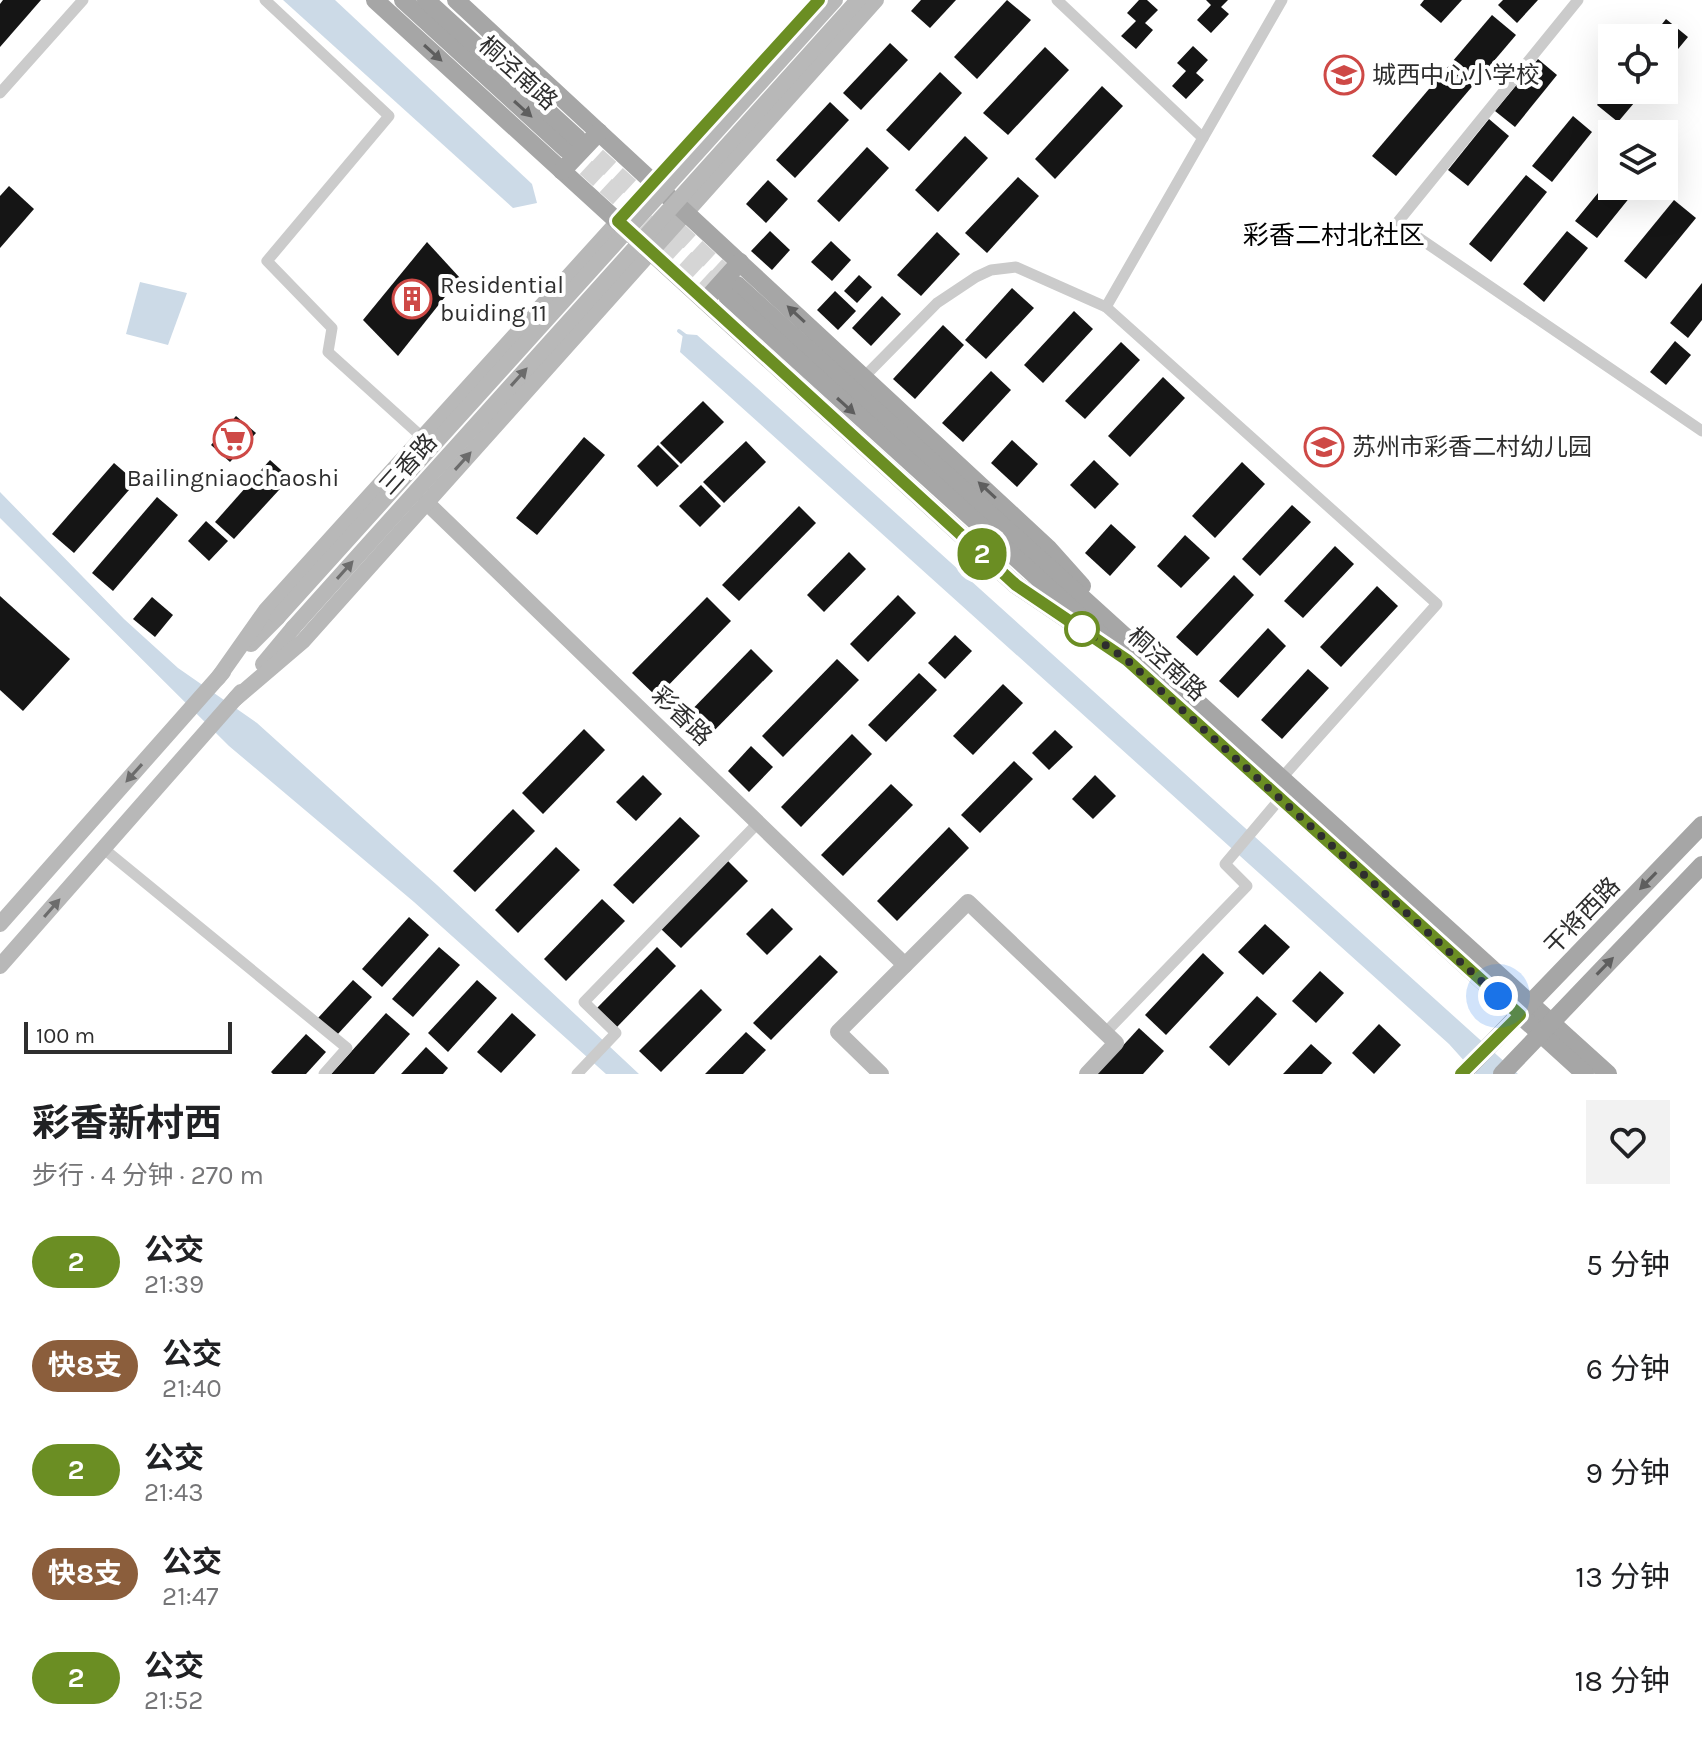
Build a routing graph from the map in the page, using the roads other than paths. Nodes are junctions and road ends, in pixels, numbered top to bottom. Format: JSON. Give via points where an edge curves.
{"nodes":[{"id":1,"x":83,"y":0,"type":"edge"},
{"id":2,"x":265,"y":0,"type":"edge"},
{"id":3,"x":375,"y":0,"type":"edge"},
{"id":4,"x":403,"y":0,"type":"edge"},
{"id":5,"x":426,"y":0,"type":"edge"},
{"id":6,"x":456,"y":0,"type":"edge"},
{"id":7,"x":819,"y":0,"type":"edge"},
{"id":8,"x":835,"y":0,"type":"edge"},
{"id":9,"x":858,"y":0,"type":"edge"},
{"id":10,"x":876,"y":0,"type":"edge"},
{"id":11,"x":1057,"y":0,"type":"edge"},
{"id":12,"x":1282,"y":0,"type":"edge"},
{"id":13,"x":1578,"y":0,"type":"edge"},
{"id":14,"x":0,"y":93,"type":"edge"},
{"id":15,"x":599,"y":132,"type":"junction"},
{"id":16,"x":1203,"y":138,"type":"junction"},
{"id":17,"x":562,"y":171,"type":"junction"},
{"id":18,"x":653,"y":182,"type":"junction"},
{"id":19,"x":686,"y":212,"type":"junction"},
{"id":20,"x":618,"y":221,"type":"junction"},
{"id":21,"x":651,"y":252,"type":"junction"},
{"id":22,"x":740,"y":262,"type":"junction"},
{"id":23,"x":732,"y":291,"type":"tunnel mouth"},
{"id":24,"x":705,"y":301,"type":"junction"},
{"id":25,"x":1106,"y":307,"type":"junction"},
{"id":26,"x":864,"y":377,"type":"junction"},
{"id":27,"x":1702,"y":431,"type":"edge"},
{"id":28,"x":422,"y":437,"type":"junction"},
{"id":29,"x":426,"y":502,"type":"junction"},
{"id":30,"x":1132,"y":654,"type":"junction"},
{"id":31,"x":216,"y":680,"type":"junction"},
{"id":32,"x":234,"y":700,"type":"junction"},
{"id":33,"x":1281,"y":789,"type":"junction"},
{"id":34,"x":758,"y":823,"type":"junction"},
{"id":35,"x":1702,"y":825,"type":"edge"},
{"id":36,"x":104,"y":849,"type":"junction"},
{"id":37,"x":1702,"y":865,"type":"edge"},
{"id":38,"x":0,"y":924,"type":"edge"},
{"id":39,"x":905,"y":965,"type":"junction"},
{"id":40,"x":0,"y":966,"type":"edge"},
{"id":41,"x":1525,"y":1010,"type":"junction"},
{"id":42,"x":1546,"y":1028,"type":"junction"},
{"id":43,"x":1105,"y":1033,"type":"junction"},
{"id":44,"x":1508,"y":1068,"type":"edge"},
{"id":45,"x":878,"y":1073,"type":"edge"},
{"id":46,"x":1462,"y":1073,"type":"edge"},
{"id":47,"x":324,"y":1074,"type":"edge"},
{"id":48,"x":577,"y":1074,"type":"edge"},
{"id":49,"x":1087,"y":1074,"type":"edge"},
{"id":50,"x":1585,"y":1074,"type":"edge"},
{"id":51,"x":1608,"y":1074,"type":"edge"}],
"edges":[{"from":1,"to":14,"type":"street"},
{"from":2,"to":28,"type":"street","via":[[389,116],[267,261],[332,328],[328,352]]},
{"from":3,"to":17,"type":"main road","one_way":true},
{"from":4,"to":5,"type":"main road","name":"桐泾南路","one_way":true,"via":[[571,144]]},
{"from":6,"to":15,"type":"main road"},
{"from":7,"to":18,"type":"main road"},
{"from":8,"to":31,"type":"main road","name":"三香路","bridge":true},
{"from":32,"to":9,"type":"main road","name":"三香路","one_way":true,"bridge":true},
{"from":10,"to":19,"type":"main road"},
{"from":11,"to":16,"type":"street"},
{"from":12,"to":16,"type":"street"},
{"from":13,"to":27,"type":"street","via":[[1397,223]]},
{"from":15,"to":17,"type":"main road"},
{"from":15,"to":18,"type":"main road"},
{"from":16,"to":25,"type":"street"},
{"from":17,"to":20,"type":"main road"},
{"from":18,"to":19,"type":"main road"},
{"from":18,"to":20,"type":"main road"},
{"from":19,"to":21,"type":"main road"},
{"from":19,"to":22,"type":"main road"},
{"from":20,"to":21,"type":"main road"},
{"from":20,"to":28,"type":"main road"},
{"from":21,"to":24,"type":"main road"},
{"from":29,"to":21,"type":"main road","one_way":true},
{"from":22,"to":24,"type":"main road"},
{"from":26,"to":22,"type":"main road","one_way":true},
{"from":23,"to":30,"type":"main road","name":"桐泾南路"},
{"from":24,"to":30,"type":"main road","via":[[1016,585]]},
{"from":25,"to":26,"type":"street","via":[[1016,267],[991,270],[920,317]]},
{"from":25,"to":33,"type":"street","via":[[1437,604]]},
{"from":30,"to":26,"type":"main road","one_way":true,"via":[[1048,548]]},
{"from":28,"to":31,"type":"main road","via":[[266,610]]},
{"from":29,"to":32,"type":"main road","via":[[303,641]]},
{"from":29,"to":34,"type":"main road","name":"彩香路"},
{"from":30,"to":33,"type":"main road","name":"桐泾南路"},
{"from":31,"to":38,"type":"main road","name":"三香路","one_way":true},
{"from":32,"to":36,"type":"main road","name":"三香路"},
{"from":33,"to":41,"type":"main road","name":"桐泾南路"},
{"from":33,"to":43,"type":"street","via":[[1225,864],[1247,886]]},
{"from":34,"to":39,"type":"main road","name":"彩香路"},
{"from":34,"to":48,"type":"street","via":[[584,1002],[616,1033]]},
{"from":35,"to":41,"type":"main road","name":"干将西路","one_way":true},
{"from":40,"to":36,"type":"main road","name":"三香路","one_way":true},
{"from":36,"to":47,"type":"street","via":[[347,1048]]},
{"from":42,"to":37,"type":"main road","one_way":true},
{"from":39,"to":43,"type":"main road","via":[[968,902]]},
{"from":39,"to":45,"type":"main road","via":[[838,1032]]},
{"from":41,"to":42,"type":"main road","name":"桐泾南路"},
{"from":41,"to":46,"type":"main road","name":"干将西路"},
{"from":42,"to":44,"type":"main road"},
{"from":42,"to":50,"type":"main road"},
{"from":42,"to":51,"type":"main road"},
{"from":43,"to":49,"type":"main road","via":[[1116,1043]]}]}
